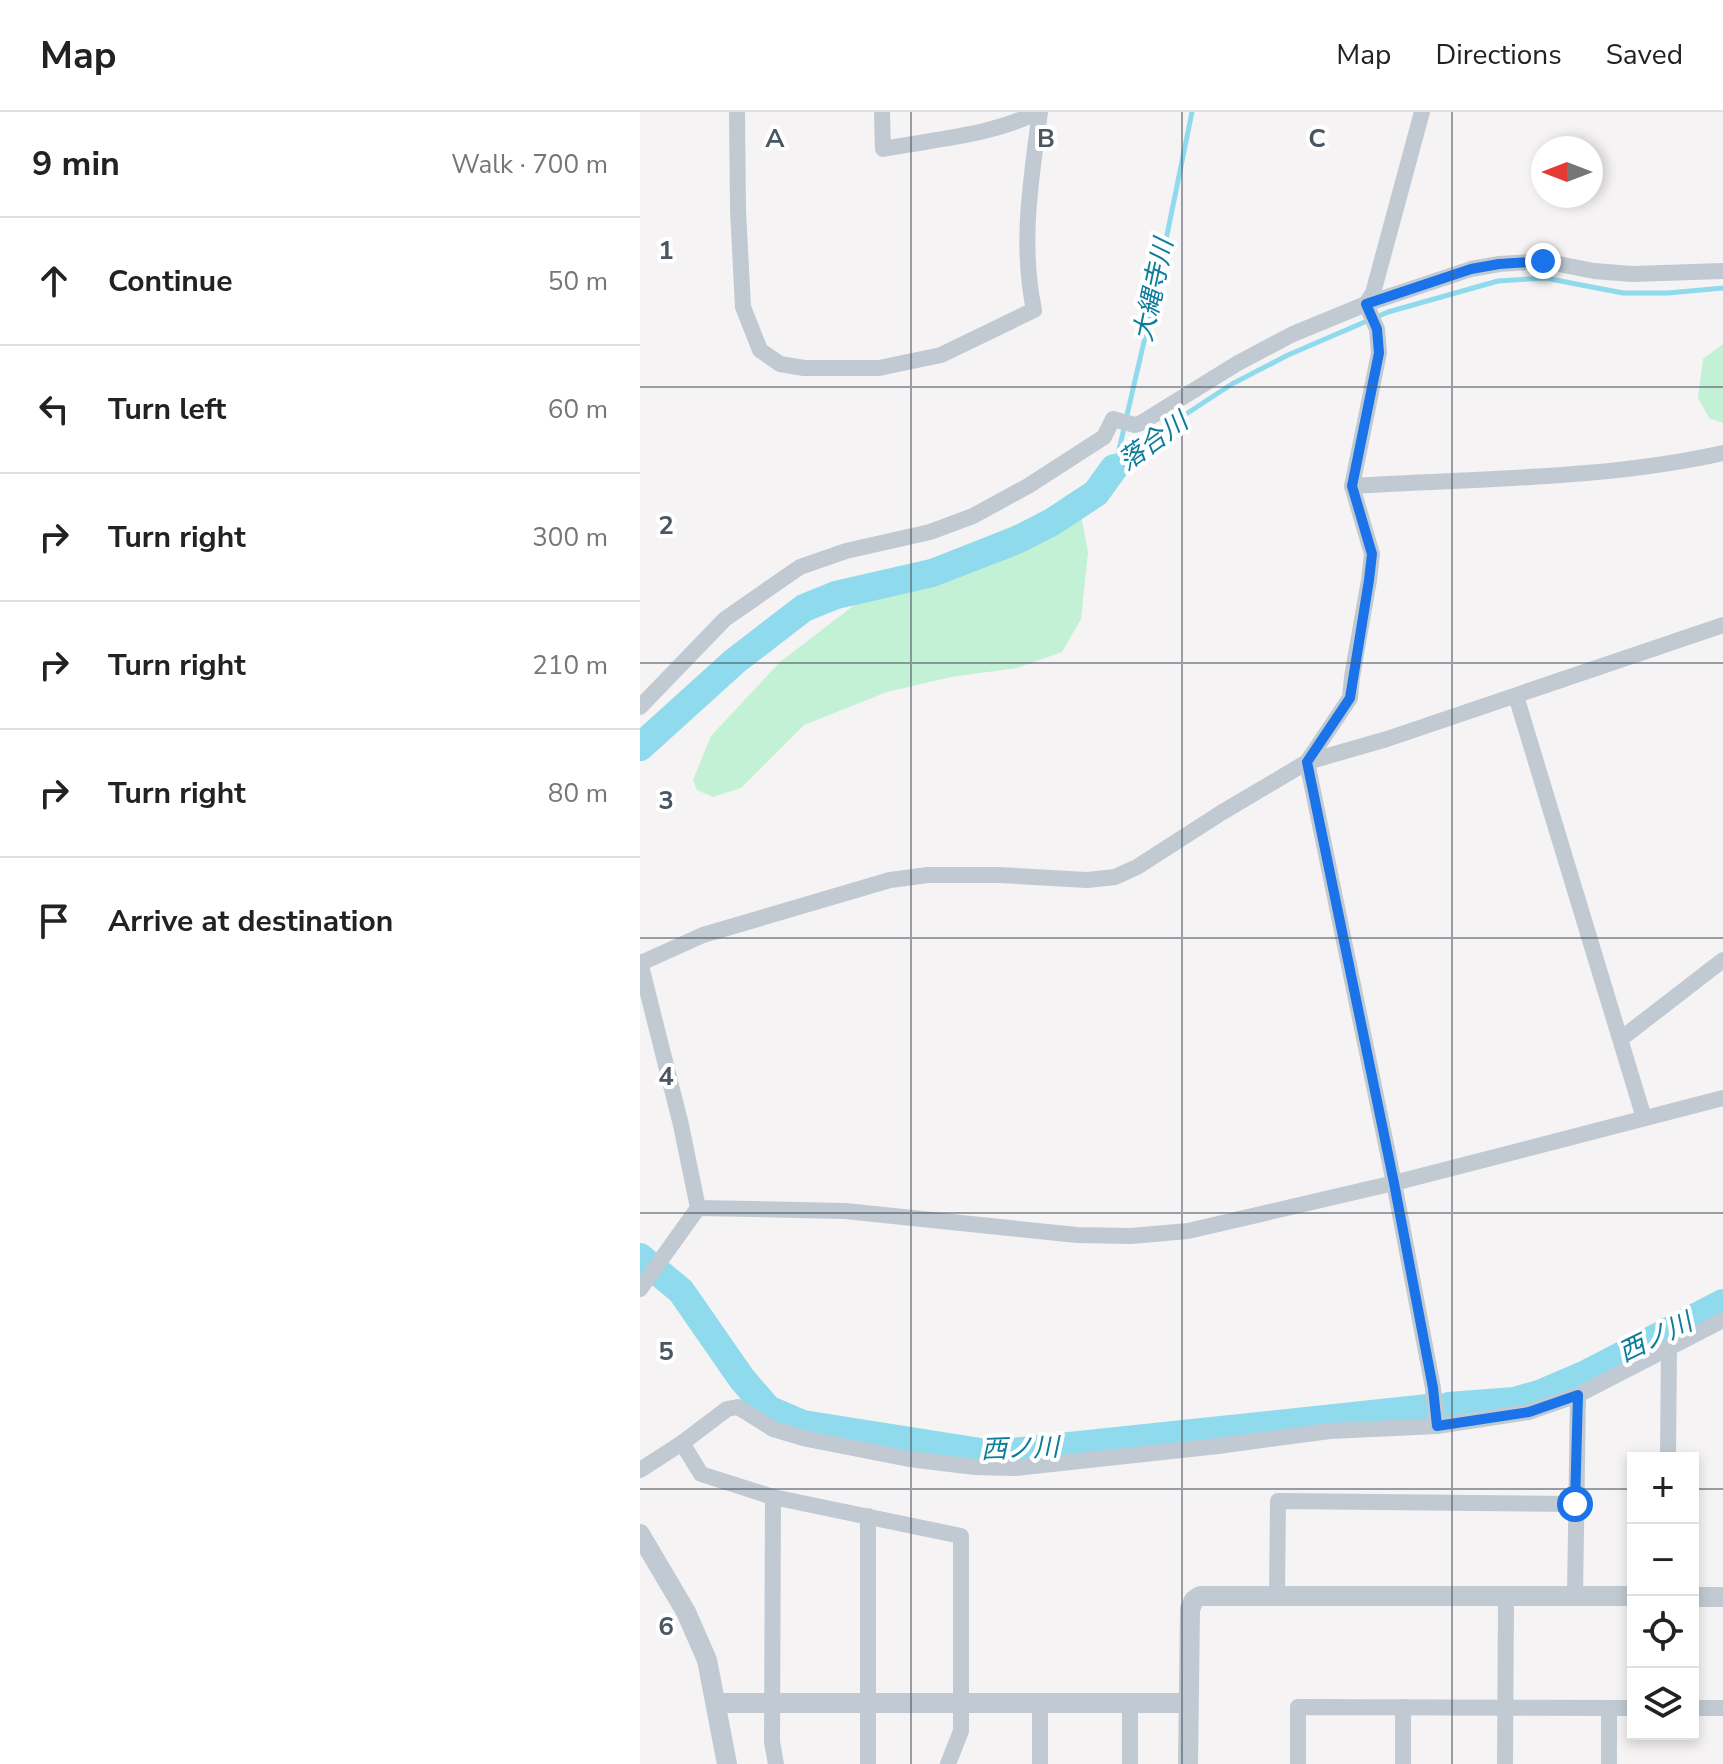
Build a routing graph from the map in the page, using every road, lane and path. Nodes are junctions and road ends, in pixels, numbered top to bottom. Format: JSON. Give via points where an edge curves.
{"nodes":[{"id":1,"x":737,"y":112,"type":"edge"},
{"id":2,"x":882,"y":112,"type":"edge"},
{"id":3,"x":1039,"y":112,"type":"edge"},
{"id":4,"x":1422,"y":112,"type":"edge"},
{"id":5,"x":1723,"y":271,"type":"edge"},
{"id":6,"x":1366,"y":304,"type":"junction"},
{"id":7,"x":1723,"y":453,"type":"edge"},
{"id":8,"x":1352,"y":486,"type":"junction"},
{"id":9,"x":1723,"y":625,"type":"edge"},
{"id":10,"x":1516,"y":696,"type":"junction"},
{"id":11,"x":640,"y":707,"type":"edge"},
{"id":12,"x":1307,"y":762,"type":"junction"},
{"id":13,"x":1723,"y":960,"type":"edge"},
{"id":14,"x":641,"y":963,"type":"edge"},
{"id":15,"x":1622,"y":1038,"type":"junction"},
{"id":16,"x":1723,"y":1098,"type":"edge"},
{"id":17,"x":1644,"y":1118,"type":"junction"},
{"id":18,"x":1394,"y":1183,"type":"junction"},
{"id":19,"x":698,"y":1208,"type":"junction"},
{"id":20,"x":648,"y":1276,"type":"edge"},
{"id":21,"x":1723,"y":1320,"type":"edge"},
{"id":22,"x":1669,"y":1347,"type":"junction"},
{"id":23,"x":1578,"y":1395,"type":"junction"},
{"id":24,"x":1437,"y":1426,"type":"junction"},
{"id":25,"x":682,"y":1443,"type":"junction"},
{"id":26,"x":1668,"y":1452,"type":"edge"},
{"id":27,"x":640,"y":1470,"type":"edge"},
{"id":28,"x":773,"y":1497,"type":"junction"},
{"id":29,"x":1575,"y":1504,"type":"junction"},
{"id":30,"x":868,"y":1516,"type":"junction"},
{"id":31,"x":640,"y":1534,"type":"edge"},
{"id":32,"x":1277,"y":1595,"type":"junction"},
{"id":33,"x":1575,"y":1596,"type":"junction"},
{"id":34,"x":1627,"y":1596,"type":"edge"},
{"id":35,"x":1699,"y":1597,"type":"edge"},
{"id":36,"x":1723,"y":1597,"type":"edge"},
{"id":37,"x":1506,"y":1598,"type":"junction"},
{"id":38,"x":716,"y":1703,"type":"junction"},
{"id":39,"x":773,"y":1703,"type":"junction"},
{"id":40,"x":869,"y":1703,"type":"junction"},
{"id":41,"x":962,"y":1703,"type":"junction"},
{"id":42,"x":1040,"y":1703,"type":"junction"},
{"id":43,"x":1130,"y":1703,"type":"junction"},
{"id":44,"x":1188,"y":1703,"type":"junction"},
{"id":45,"x":1403,"y":1707,"type":"junction"},
{"id":46,"x":1505,"y":1708,"type":"junction"},
{"id":47,"x":1627,"y":1708,"type":"edge"},
{"id":48,"x":1699,"y":1708,"type":"edge"},
{"id":49,"x":1723,"y":1708,"type":"edge"},
{"id":50,"x":1609,"y":1709,"type":"junction"},
{"id":51,"x":727,"y":1764,"type":"edge"},
{"id":52,"x":776,"y":1764,"type":"edge"},
{"id":53,"x":868,"y":1764,"type":"edge"},
{"id":54,"x":948,"y":1764,"type":"edge"},
{"id":55,"x":1040,"y":1764,"type":"edge"},
{"id":56,"x":1130,"y":1764,"type":"edge"},
{"id":57,"x":1188,"y":1764,"type":"edge"},
{"id":58,"x":1298,"y":1764,"type":"edge"},
{"id":59,"x":1403,"y":1764,"type":"edge"},
{"id":60,"x":1505,"y":1764,"type":"edge"},
{"id":61,"x":1609,"y":1764,"type":"edge"}],
"edges":[{"from":1,"to":3,"type":"street","via":[[743,307],[760,350],[780,364],[804,368],[879,368],[941,355],[1034,310],[1027,275],[1028,219]]},
{"from":2,"to":3,"type":"street","via":[[883,149],[986,131]]},
{"from":4,"to":6,"type":"street"},
{"from":5,"to":6,"type":"street","via":[[1632,274],[1543,261],[1499,264]]},
{"from":6,"to":8,"type":"street","via":[[1377,329],[1379,353]]},
{"from":6,"to":11,"type":"street","via":[[1293,334],[1127,423],[1113,419],[1104,437],[973,516],[800,567],[725,619]]},
{"from":7,"to":8,"type":"street","via":[[1604,471]]},
{"from":8,"to":12,"type":"street","via":[[1372,554],[1350,698]]},
{"from":9,"to":10,"type":"street"},
{"from":10,"to":12,"type":"street"},
{"from":10,"to":15,"type":"street"},
{"from":12,"to":14,"type":"street","via":[[1115,877],[928,875],[890,880],[703,935]]},
{"from":12,"to":18,"type":"street"},
{"from":13,"to":15,"type":"street"},
{"from":14,"to":19,"type":"street"},
{"from":15,"to":17,"type":"street"},
{"from":16,"to":17,"type":"street"},
{"from":17,"to":18,"type":"street"},
{"from":18,"to":19,"type":"street","via":[[1188,1231],[1131,1236],[845,1211]]},
{"from":18,"to":24,"type":"street"},
{"from":19,"to":20,"type":"street"},
{"from":21,"to":22,"type":"street"},
{"from":22,"to":23,"type":"street"},
{"from":22,"to":26,"type":"street"},
{"from":23,"to":24,"type":"street","via":[[1529,1412]]},
{"from":23,"to":29,"type":"street"},
{"from":24,"to":25,"type":"street","via":[[1330,1431],[1015,1468],[975,1467],[807,1439],[773,1429],[738,1407],[727,1409]]},
{"from":25,"to":27,"type":"street"},
{"from":25,"to":28,"type":"street","via":[[701,1474]]},
{"from":28,"to":30,"type":"street"},
{"from":28,"to":39,"type":"street"},
{"from":29,"to":32,"type":"street","via":[[1278,1501]]},
{"from":29,"to":33,"type":"street"},
{"from":30,"to":40,"type":"street"},
{"from":30,"to":41,"type":"street","via":[[961,1536]]},
{"from":31,"to":38,"type":"street","via":[[686,1612],[707,1660]]},
{"from":32,"to":37,"type":"street"},
{"from":32,"to":44,"type":"street","via":[[1210,1595],[1194,1600]]},
{"from":33,"to":34,"type":"street"},
{"from":33,"to":37,"type":"street"},
{"from":35,"to":36,"type":"street"},
{"from":37,"to":46,"type":"street"},
{"from":38,"to":39,"type":"street"},
{"from":38,"to":51,"type":"street"},
{"from":39,"to":40,"type":"street"},
{"from":39,"to":52,"type":"street"},
{"from":40,"to":41,"type":"street"},
{"from":40,"to":53,"type":"street"},
{"from":41,"to":42,"type":"street"},
{"from":41,"to":54,"type":"street","via":[[961,1731]]},
{"from":42,"to":43,"type":"street"},
{"from":42,"to":55,"type":"street"},
{"from":43,"to":44,"type":"street"},
{"from":43,"to":56,"type":"street"},
{"from":44,"to":57,"type":"street"},
{"from":45,"to":46,"type":"street"},
{"from":45,"to":58,"type":"street","via":[[1298,1707]]},
{"from":45,"to":59,"type":"street"},
{"from":46,"to":50,"type":"street"},
{"from":46,"to":60,"type":"street"},
{"from":47,"to":50,"type":"street"},
{"from":48,"to":49,"type":"street"},
{"from":50,"to":61,"type":"street"}]}
